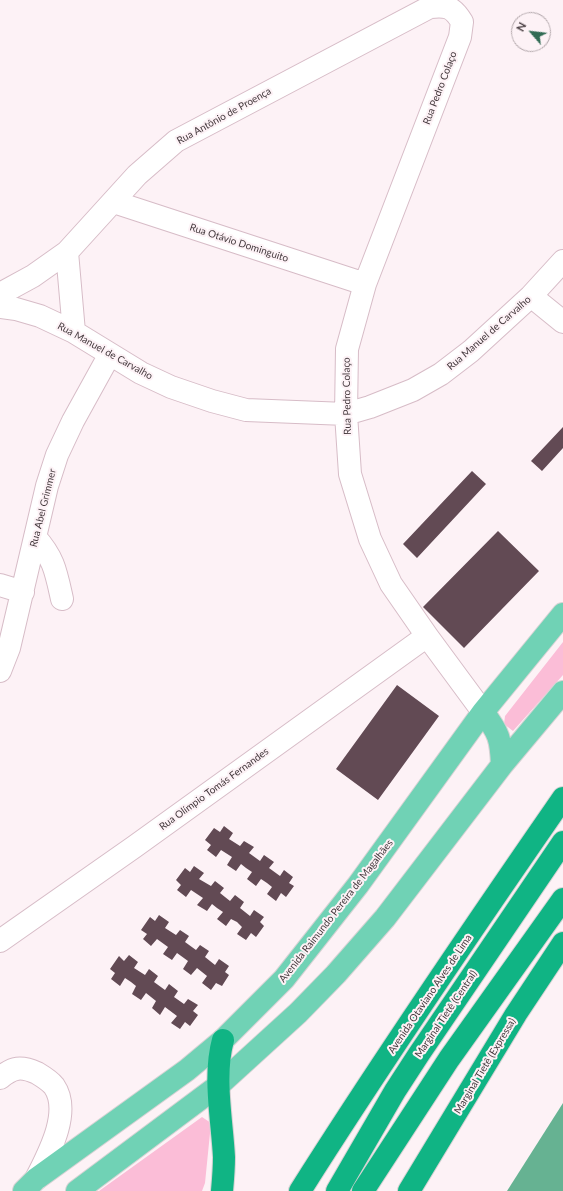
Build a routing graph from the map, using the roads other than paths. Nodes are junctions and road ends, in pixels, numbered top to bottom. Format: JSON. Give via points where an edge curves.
{"nodes":[{"id":1,"x":460,"y":37,"type":"joint"},
{"id":2,"x":114,"y":202,"type":"junction"},
{"id":3,"x":67,"y":252,"type":"junction"},
{"id":4,"x":563,"y":261,"type":"edge"},
{"id":5,"x":364,"y":284,"type":"junction"},
{"id":6,"x":0,"y":294,"type":"edge"},
{"id":7,"x":532,"y":296,"type":"junction"},
{"id":8,"x":0,"y":307,"type":"edge"},
{"id":9,"x":563,"y":322,"type":"edge"},
{"id":10,"x":74,"y":332,"type":"junction"},
{"id":11,"x":110,"y":354,"type":"junction"},
{"id":12,"x":346,"y":414,"type":"junction"},
{"id":13,"x":35,"y":537,"type":"junction"},
{"id":14,"x":0,"y":585,"type":"edge"},
{"id":15,"x":22,"y":592,"type":"junction"},
{"id":16,"x":62,"y":599,"type":"dead end"},
{"id":17,"x":563,"y":614,"type":"edge"},
{"id":18,"x":426,"y":636,"type":"junction"},
{"id":19,"x":0,"y":671,"type":"edge"},
{"id":20,"x":563,"y":692,"type":"edge"},
{"id":21,"x":483,"y":712,"type":"junction"},
{"id":22,"x":502,"y":765,"type":"junction"},
{"id":23,"x":563,"y":798,"type":"edge"},
{"id":24,"x":563,"y":842,"type":"edge"},
{"id":25,"x":563,"y":899,"type":"edge"},
{"id":26,"x":0,"y":941,"type":"edge"},
{"id":27,"x":563,"y":942,"type":"edge"},
{"id":28,"x":223,"y":1040,"type":"junction"},
{"id":29,"x":0,"y":1078,"type":"edge"},
{"id":30,"x":219,"y":1085,"type":"junction"},
{"id":31,"x":437,"y":1145,"type":"junction"},
{"id":32,"x":30,"y":1185,"type":"edge"},
{"id":33,"x":77,"y":1191,"type":"edge"},
{"id":34,"x":222,"y":1191,"type":"edge"},
{"id":35,"x":300,"y":1191,"type":"edge"},
{"id":36,"x":337,"y":1191,"type":"edge"},
{"id":37,"x":363,"y":1191,"type":"edge"},
{"id":38,"x":396,"y":1191,"type":"edge"},
{"id":39,"x":409,"y":1191,"type":"edge"}],
"edges":[{"from":1,"to":2,"type":"street","name":"Rua Antônio de Proença","via":[[462,22],[457,13],[449,7],[430,7],[176,141],[138,175]]},
{"from":1,"to":5,"type":"street","name":"Rua Pedro Colaço"},
{"from":2,"to":3,"type":"street","name":"Rua Antônio de Proença"},
{"from":2,"to":5,"type":"street","name":"Rua Otávio Dominguito"},
{"from":3,"to":6,"type":"street","name":"Rua Antônio de Proença","via":[[33,276]]},
{"from":3,"to":10,"type":"street"},
{"from":4,"to":7,"type":"street","name":"Rua Manuel de Carvalho"},
{"from":5,"to":12,"type":"street","name":"Rua Pedro Colaço","via":[[347,350]]},
{"from":7,"to":9,"type":"street"},
{"from":7,"to":12,"type":"street","name":"Rua Manuel de Carvalho","via":[[471,351],[441,374],[413,390]]},
{"from":8,"to":10,"type":"street","name":"Rua Manuel de Carvalho","via":[[40,316]]},
{"from":10,"to":11,"type":"street","name":"Rua Manuel de Carvalho"},
{"from":11,"to":12,"type":"street","name":"Rua Manuel de Carvalho","via":[[171,387],[246,410]]},
{"from":11,"to":13,"type":"street","name":"Rua Abel Grimmer","via":[[57,455]]},
{"from":12,"to":18,"type":"street","name":"Rua Pedro Colaço","via":[[350,474],[370,539],[391,584]]},
{"from":13,"to":15,"type":"street","name":"Rua Abel Grimmer"},
{"from":13,"to":16,"type":"street","via":[[51,559]]},
{"from":14,"to":15,"type":"street"},
{"from":15,"to":19,"type":"street","name":"Rua Abel Grimmer","via":[[9,648]]},
{"from":17,"to":21,"type":"main road","name":"Avenida Raimundo Pereira de Magalhães"},
{"from":18,"to":21,"type":"street","name":"Rua Pedro Colaço"},
{"from":18,"to":26,"type":"street","name":"Rua Olímpio Tomás Fernandes"},
{"from":20,"to":22,"type":"main road"},
{"from":21,"to":22,"type":"main road","via":[[498,734],[502,749]]},
{"from":21,"to":28,"type":"main road","name":"Avenida Raimundo Pereira de Magalhães","via":[[358,886],[284,979]]},
{"from":22,"to":30,"type":"main road","via":[[385,918],[336,974],[298,1014]]},
{"from":23,"to":35,"type":"highway","name":"Avenida Otaviano Alves de Lima","via":[[496,894]]},
{"from":24,"to":36,"type":"highway","name":"Marginal Tietê (Central)","via":[[395,1091]]},
{"from":25,"to":37,"type":"highway","via":[[449,1059]]},
{"from":27,"to":31,"type":"highway","name":"Marginal Tietê (Expressa)"},
{"from":28,"to":30,"type":"highway"},
{"from":28,"to":32,"type":"main road","name":"Avenida Raimundo Pereira de Magalhães","via":[[187,1070]]},
{"from":29,"to":32,"type":"street","via":[[10,1070],[31,1070],[54,1085],[59,1097],[56,1136]]},
{"from":30,"to":33,"type":"main road"},
{"from":30,"to":34,"type":"highway","via":[[224,1158]]},
{"from":31,"to":38,"type":"highway"},
{"from":31,"to":39,"type":"highway","name":"Marginal Tietê (Expressa)"}]}
